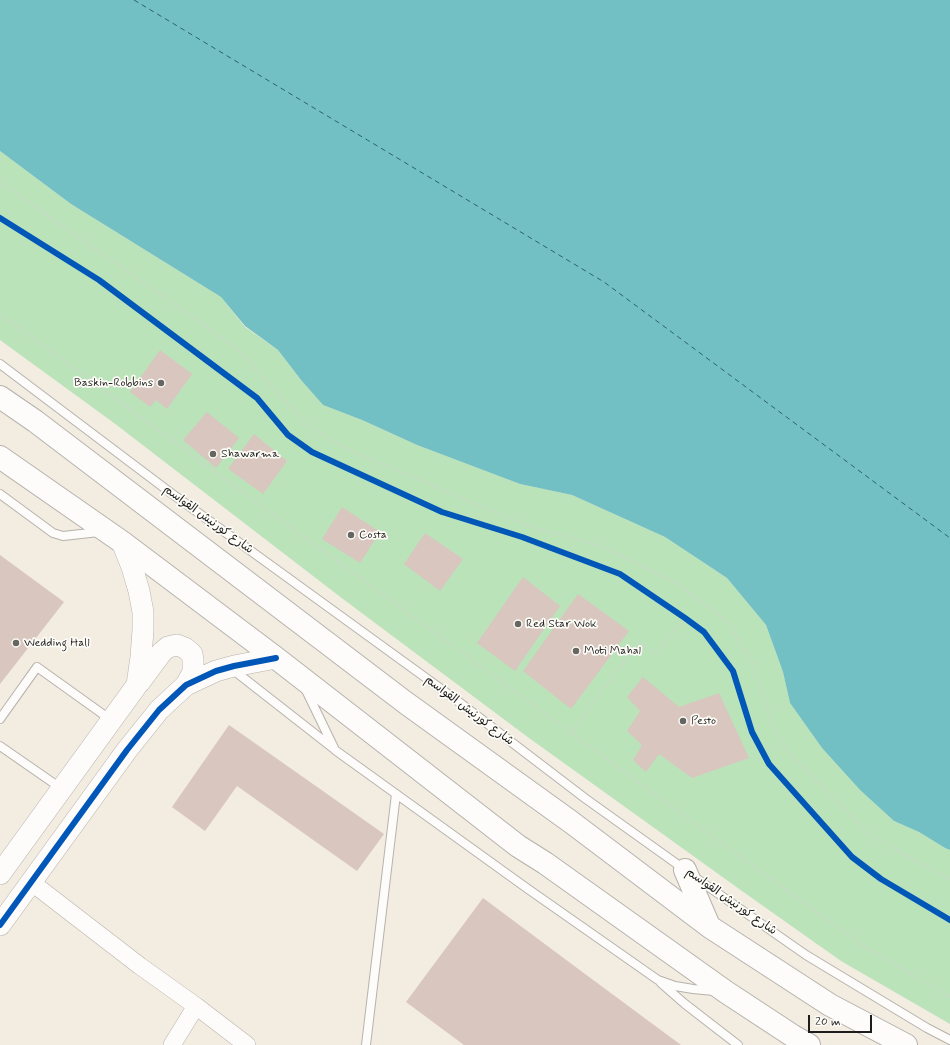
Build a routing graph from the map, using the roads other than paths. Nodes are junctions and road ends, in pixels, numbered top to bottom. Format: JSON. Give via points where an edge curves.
{"nodes":[{"id":1,"x":0,"y":364,"type":"edge"},
{"id":2,"x":0,"y":397,"type":"edge"},
{"id":3,"x":0,"y":457,"type":"edge"},
{"id":4,"x":0,"y":494,"type":"edge"},
{"id":5,"x":114,"y":537,"type":"junction"},
{"id":6,"x":276,"y":658,"type":"junction"},
{"id":7,"x":230,"y":667,"type":"junction"},
{"id":8,"x":299,"y":675,"type":"junction"},
{"id":9,"x":137,"y":685,"type":"junction"},
{"id":10,"x":186,"y":685,"type":"junction"},
{"id":11,"x":0,"y":719,"type":"edge"},
{"id":12,"x":111,"y":720,"type":"junction"},
{"id":13,"x":0,"y":746,"type":"edge"},
{"id":14,"x":335,"y":750,"type":"junction"},
{"id":15,"x":62,"y":789,"type":"junction"},
{"id":16,"x":396,"y":794,"type":"junction"},
{"id":17,"x":3,"y":863,"type":"edge"},
{"id":18,"x":685,"y":870,"type":"junction"},
{"id":19,"x":31,"y":882,"type":"junction"},
{"id":20,"x":0,"y":925,"type":"edge"},
{"id":21,"x":710,"y":927,"type":"junction"},
{"id":22,"x":658,"y":980,"type":"junction"},
{"id":23,"x":726,"y":992,"type":"junction"},
{"id":24,"x":196,"y":1006,"type":"junction"},
{"id":25,"x":950,"y":1040,"type":"edge"},
{"id":26,"x":172,"y":1045,"type":"edge"},
{"id":27,"x":247,"y":1045,"type":"edge"},
{"id":28,"x":366,"y":1045,"type":"edge"},
{"id":29,"x":738,"y":1045,"type":"edge"},
{"id":30,"x":809,"y":1045,"type":"edge"},
{"id":31,"x":906,"y":1045,"type":"edge"}],
"edges":[{"from":1,"to":18,"type":"lane","name":"شارع كورنيش القواسم","via":[[171,493]]},
{"from":2,"to":21,"type":"main road","name":"شارع كورنيش القواسم","via":[[406,703],[571,822]]},
{"from":3,"to":5,"type":"main road"},
{"from":4,"to":5,"type":"lane","via":[[58,535]]},
{"from":5,"to":6,"type":"main road"},
{"from":5,"to":9,"type":"street","via":[[132,567],[143,612],[142,658]]},
{"from":6,"to":7,"type":"street"},
{"from":6,"to":8,"type":"main road"},
{"from":7,"to":10,"type":"street"},
{"from":7,"to":14,"type":"lane"},
{"from":8,"to":14,"type":"lane"},
{"from":8,"to":23,"type":"main road","via":[[518,846]]},
{"from":9,"to":10,"type":"street","via":[[162,652],[177,645],[192,654],[192,672]]},
{"from":9,"to":12,"type":"street"},
{"from":10,"to":19,"type":"street","via":[[159,710],[127,750]]},
{"from":11,"to":12,"type":"lane","via":[[37,667]]},
{"from":12,"to":15,"type":"street"},
{"from":13,"to":15,"type":"lane"},
{"from":14,"to":16,"type":"lane"},
{"from":15,"to":17,"type":"street"},
{"from":16,"to":22,"type":"lane"},
{"from":16,"to":28,"type":"lane"},
{"from":18,"to":21,"type":"main road"},
{"from":18,"to":25,"type":"lane","name":"شارع كورنيش القواسم","via":[[806,955]]},
{"from":19,"to":20,"type":"street"},
{"from":19,"to":24,"type":"street"},
{"from":21,"to":31,"type":"main road","name":"شارع كورنيش القواسم","via":[[830,1004]]},
{"from":22,"to":23,"type":"lane","via":[[675,986]]},
{"from":22,"to":29,"type":"lane"},
{"from":23,"to":30,"type":"main road"},
{"from":24,"to":26,"type":"street"},
{"from":24,"to":27,"type":"street"}]}
